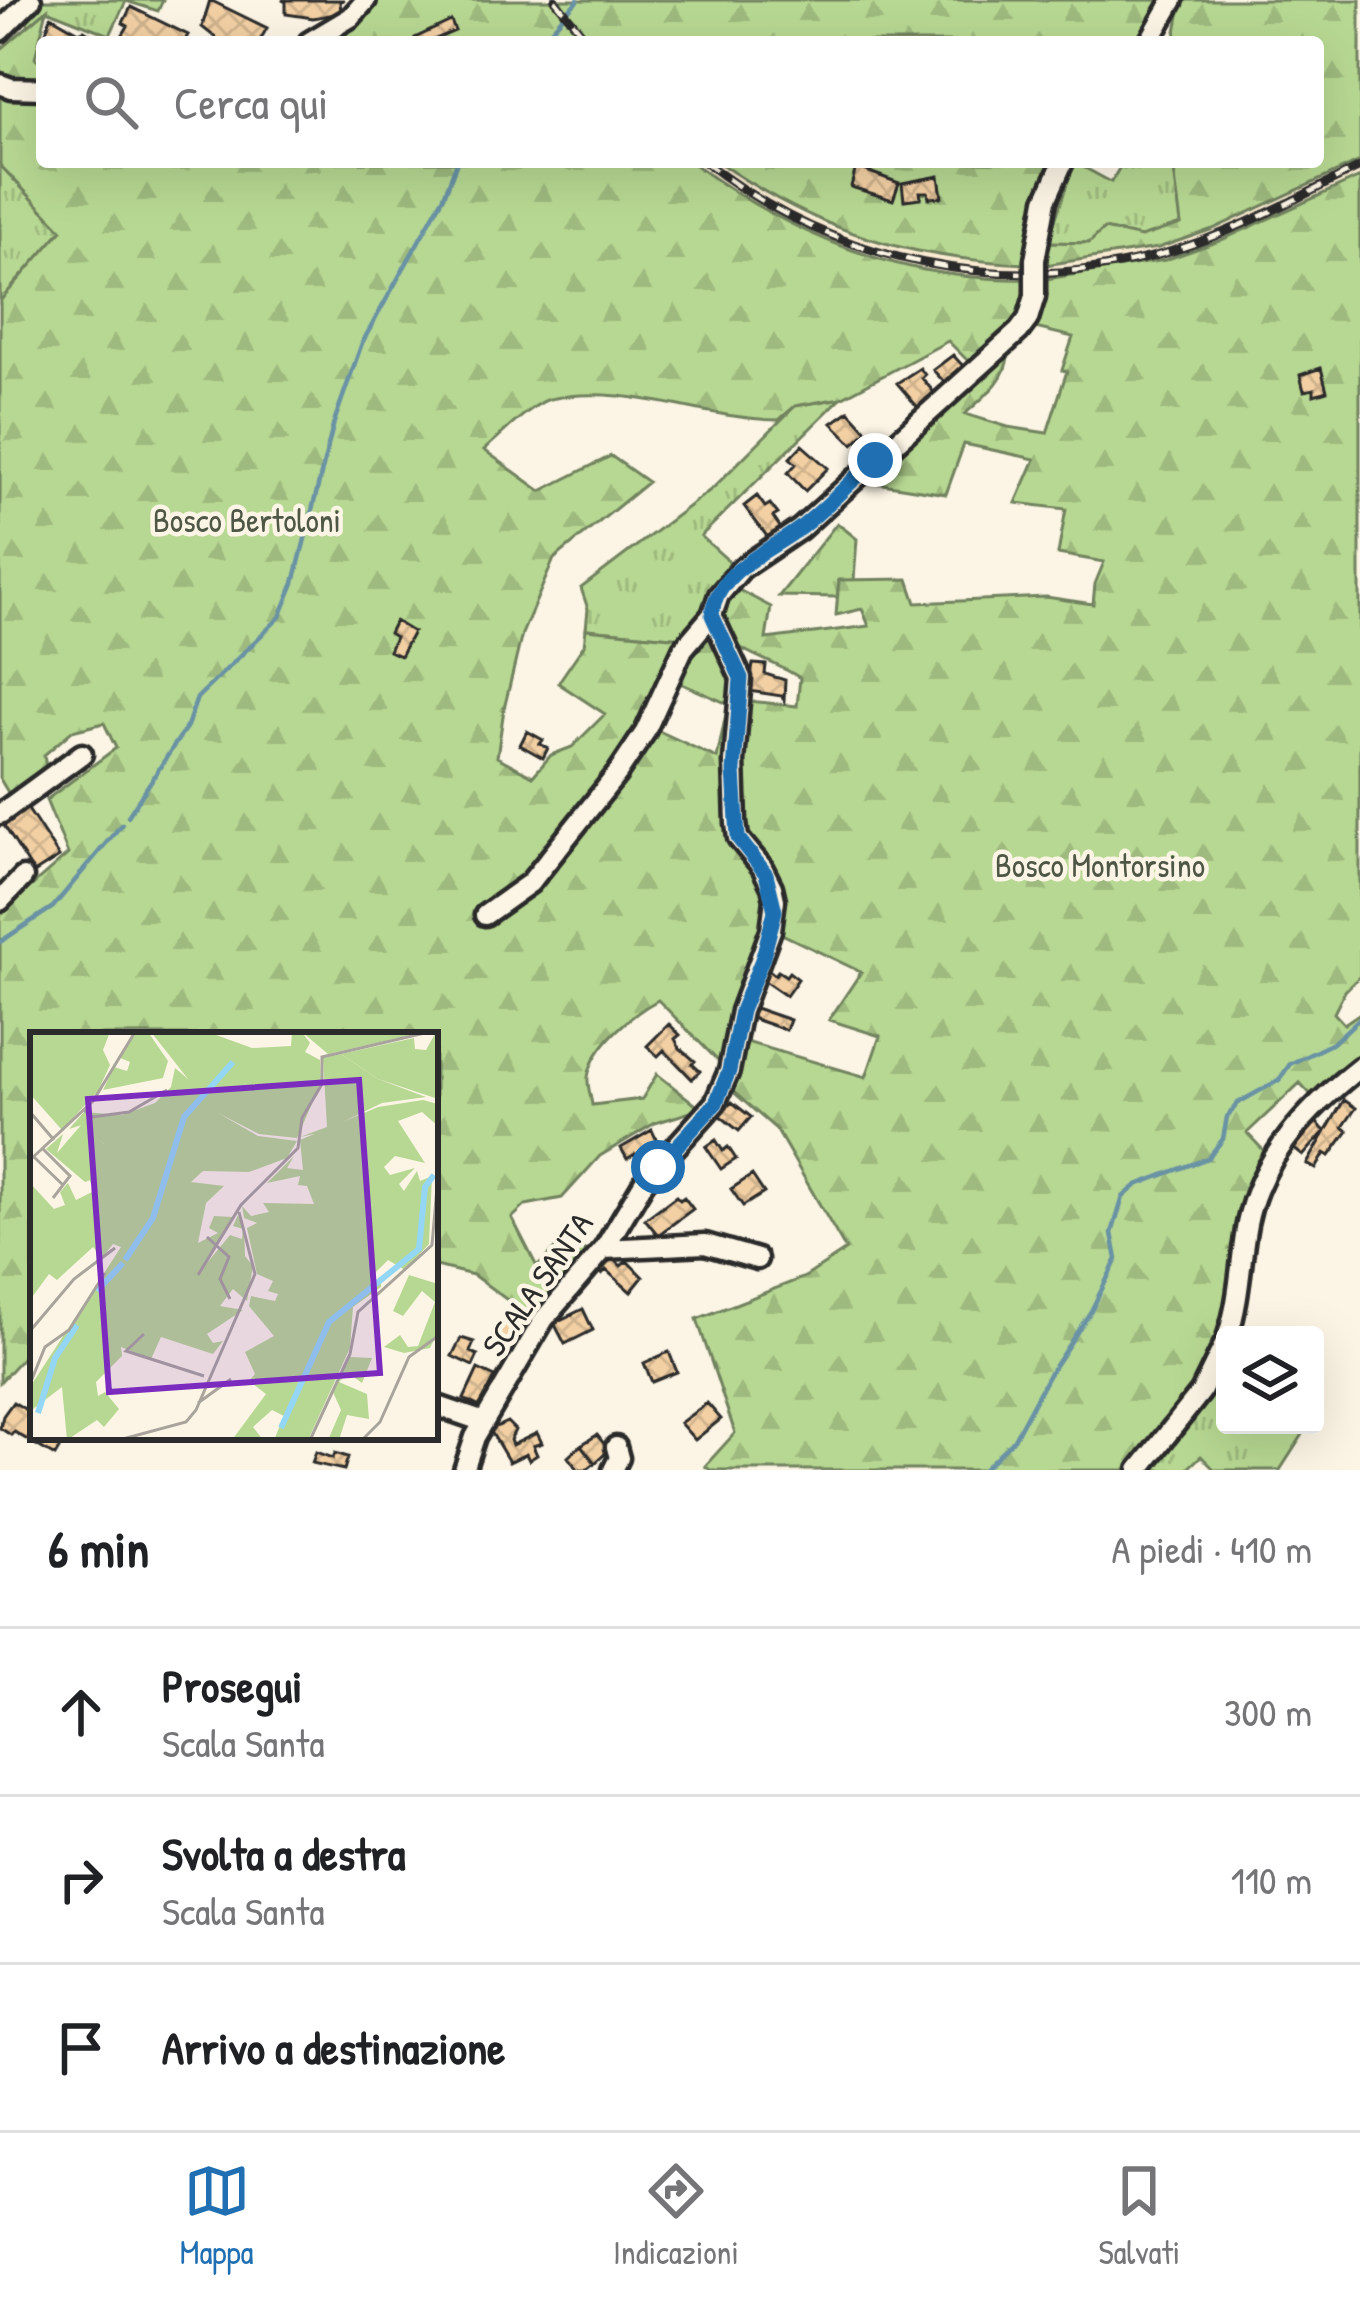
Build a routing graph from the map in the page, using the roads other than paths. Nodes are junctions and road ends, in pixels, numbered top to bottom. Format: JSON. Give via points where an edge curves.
{"nodes":[{"id":1,"x":31,"y":0,"type":"edge"},
{"id":2,"x":366,"y":0,"type":"edge"},
{"id":3,"x":1173,"y":0,"type":"edge"},
{"id":4,"x":0,"y":32,"type":"edge"},
{"id":5,"x":319,"y":36,"type":"edge"},
{"id":6,"x":1152,"y":36,"type":"edge"},
{"id":7,"x":0,"y":84,"type":"edge"},
{"id":8,"x":36,"y":89,"type":"edge"},
{"id":9,"x":1060,"y":168,"type":"edge"},
{"id":10,"x":712,"y":615,"type":"junction"},
{"id":11,"x":82,"y":754,"type":"dead end"},
{"id":12,"x":0,"y":814,"type":"edge"},
{"id":13,"x":23,"y":877,"type":"dead end"},
{"id":14,"x":0,"y":901,"type":"edge"},
{"id":15,"x":485,"y":915,"type":"dead end"},
{"id":16,"x":1360,"y":1067,"type":"edge"},
{"id":17,"x":604,"y":1249,"type":"junction"},
{"id":18,"x":758,"y":1259,"type":"dead end"},
{"id":19,"x":1228,"y":1326,"type":"edge"},
{"id":20,"x":1216,"y":1360,"type":"edge"},
{"id":21,"x":438,"y":1406,"type":"edge"},
{"id":22,"x":484,"y":1423,"type":"junction"},
{"id":23,"x":616,"y":1447,"type":"dead end"},
{"id":24,"x":464,"y":1470,"type":"edge"},
{"id":25,"x":613,"y":1470,"type":"edge"},
{"id":26,"x":1139,"y":1470,"type":"edge"}],
"edges":[{"from":1,"to":4,"type":"street"},
{"from":2,"to":5,"type":"street"},
{"from":3,"to":6,"type":"street"},
{"from":7,"to":8,"type":"street"},
{"from":9,"to":10,"type":"street","bridge":true,"via":[[1046,200],[1035,296],[1019,331],[800,529],[742,568]]},
{"from":10,"to":15,"type":"street","via":[[683,650],[617,774],[530,883]]},
{"from":10,"to":17,"type":"street","name":"SCALA SANTA","via":[[741,678],[736,823],[775,901],[771,930],[716,1103],[644,1182]]},
{"from":11,"to":12,"type":"street"},
{"from":13,"to":14,"type":"street"},
{"from":16,"to":19,"type":"street","via":[[1267,1166],[1248,1218]]},
{"from":17,"to":18,"type":"street","via":[[705,1244]]},
{"from":17,"to":22,"type":"street","name":"SCALA SANTA","via":[[544,1319]]},
{"from":20,"to":26,"type":"street"},
{"from":21,"to":22,"type":"street"},
{"from":22,"to":24,"type":"street","name":"SCALA SANTA"},
{"from":23,"to":25,"type":"street"}]}
